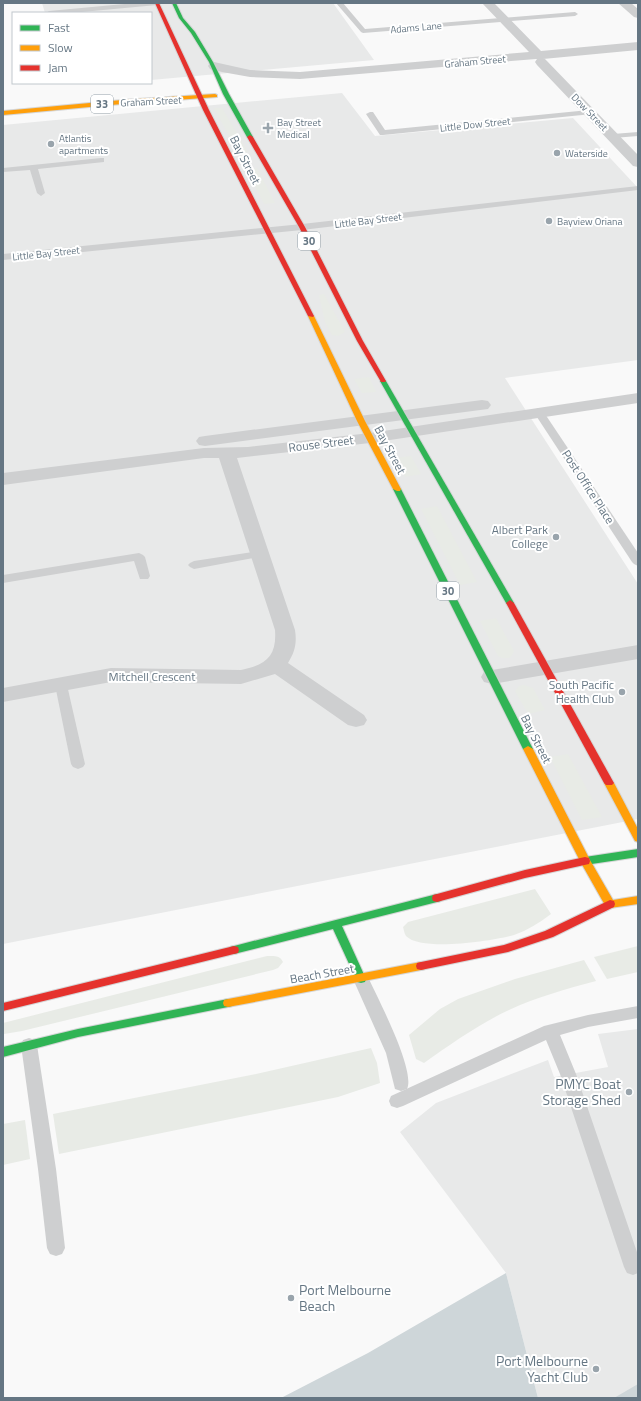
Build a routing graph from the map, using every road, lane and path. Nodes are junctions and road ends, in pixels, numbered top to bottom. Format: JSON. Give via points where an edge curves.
{"nodes":[{"id":1,"x":157,"y":3,"type":"edge"},
{"id":2,"x":174,"y":3,"type":"edge"},
{"id":3,"x":339,"y":3,"type":"edge"},
{"id":4,"x":488,"y":3,"type":"edge"},
{"id":5,"x":624,"y":3,"type":"edge"},
{"id":6,"x":46,"y":5,"type":"dead end"},
{"id":7,"x":49,"y":12,"type":"edge"},
{"id":8,"x":60,"y":12,"type":"edge"},
{"id":9,"x":575,"y":14,"type":"dead end"},
{"id":10,"x":638,"y":15,"type":"edge"},
{"id":11,"x":506,"y":20,"type":"junction"},
{"id":12,"x":638,"y":52,"type":"edge"},
{"id":13,"x":540,"y":59,"type":"junction"},
{"id":14,"x":214,"y":66,"type":"junction"},
{"id":15,"x":313,"y":76,"type":"junction"},
{"id":16,"x":331,"y":82,"type":"junction"},
{"id":17,"x":206,"y":83,"type":"junction"},
{"id":18,"x":136,"y":92,"type":"dead end"},
{"id":19,"x":226,"y":94,"type":"junction"},
{"id":20,"x":201,"y":98,"type":"junction"},
{"id":21,"x":3,"y":104,"type":"edge"},
{"id":22,"x":589,"y":112,"type":"junction"},
{"id":23,"x":3,"y":113,"type":"edge"},
{"id":24,"x":370,"y":114,"type":"dead end"},
{"id":25,"x":638,"y":134,"type":"edge"},
{"id":26,"x":613,"y":136,"type":"junction"},
{"id":27,"x":101,"y":160,"type":"dead end"},
{"id":28,"x":638,"y":163,"type":"edge"},
{"id":29,"x":33,"y":167,"type":"junction"},
{"id":30,"x":3,"y":170,"type":"edge"},
{"id":31,"x":638,"y":188,"type":"edge"},
{"id":32,"x":40,"y":193,"type":"dead end"},
{"id":33,"x":302,"y":227,"type":"junction"},
{"id":34,"x":269,"y":230,"type":"junction"},
{"id":35,"x":3,"y":257,"type":"edge"},
{"id":36,"x":638,"y":385,"type":"edge"},
{"id":37,"x":638,"y":398,"type":"edge"},
{"id":38,"x":538,"y":411,"type":"junction"},
{"id":39,"x":361,"y":421,"type":"junction"},
{"id":40,"x":408,"y":423,"type":"junction"},
{"id":41,"x":370,"y":438,"type":"junction"},
{"id":42,"x":226,"y":452,"type":"junction"},
{"id":43,"x":3,"y":466,"type":"edge"},
{"id":44,"x":3,"y":479,"type":"edge"},
{"id":45,"x":260,"y":554,"type":"junction"},
{"id":46,"x":638,"y":562,"type":"edge"},
{"id":47,"x":194,"y":565,"type":"dead end"},
{"id":48,"x":144,"y":576,"type":"dead end"},
{"id":49,"x":3,"y":579,"type":"edge"},
{"id":50,"x":638,"y":652,"type":"edge"},
{"id":51,"x":275,"y":664,"type":"junction"},
{"id":52,"x":547,"y":668,"type":"junction"},
{"id":53,"x":492,"y":677,"type":"junction"},
{"id":54,"x":61,"y":685,"type":"junction"},
{"id":55,"x":3,"y":695,"type":"edge"},
{"id":56,"x":356,"y":720,"type":"dead end"},
{"id":57,"x":78,"y":764,"type":"dead end"},
{"id":58,"x":638,"y":838,"type":"edge"},
{"id":59,"x":638,"y":853,"type":"edge"},
{"id":60,"x":585,"y":861,"type":"junction"},
{"id":61,"x":638,"y":900,"type":"edge"},
{"id":62,"x":610,"y":904,"type":"junction"},
{"id":63,"x":336,"y":925,"type":"junction"},
{"id":64,"x":361,"y":979,"type":"junction"},
{"id":65,"x":7,"y":1003,"type":"edge"},
{"id":66,"x":638,"y":1012,"type":"edge"},
{"id":67,"x":550,"y":1031,"type":"junction"},
{"id":68,"x":29,"y":1045,"type":"junction"},
{"id":69,"x":3,"y":1052,"type":"edge"},
{"id":70,"x":401,"y":1084,"type":"dead end"},
{"id":71,"x":397,"y":1101,"type":"dead end"},
{"id":72,"x":56,"y":1248,"type":"dead end"},
{"id":73,"x":633,"y":1267,"type":"dead end"}],
"edges":[{"from":1,"to":8,"type":"lane"},
{"from":1,"to":17,"type":"main road","name":"Bay Street","number":"30","via":[[189,72]]},
{"from":2,"to":14,"type":"main road","name":"Bay Street","number":"30","via":[[181,18]]},
{"from":3,"to":11,"type":"lane","name":"Adams Lane","via":[[362,31]]},
{"from":4,"to":11,"type":"street","name":"Dow Street"},
{"from":5,"to":10,"type":"street"},
{"from":6,"to":7,"type":"lane"},
{"from":9,"to":11,"type":"lane"},
{"from":11,"to":13,"type":"street","name":"Dow Street"},
{"from":12,"to":13,"type":"street","name":"Graham Street"},
{"from":13,"to":15,"type":"street","name":"Graham Street"},
{"from":13,"to":16,"type":"street","name":"Graham Street"},
{"from":13,"to":22,"type":"street","name":"Dow Street"},
{"from":14,"to":15,"type":"street","name":"Graham Street","via":[[260,75]]},
{"from":14,"to":17,"type":"main road","name":"Bay Street","number":"30"},
{"from":15,"to":16,"type":"street","name":"Graham Street"},
{"from":16,"to":17,"type":"street","name":"Graham Street","via":[[272,86]]},
{"from":17,"to":19,"type":"main road","name":"Bay Street","number":"30"},
{"from":17,"to":20,"type":"main road","name":"Bay Street","number":"30"},
{"from":18,"to":21,"type":"main road","name":"Graham Street","number":"33"},
{"from":19,"to":20,"type":"main road","name":"Graham Street"},
{"from":19,"to":33,"type":"main road","name":"Bay Street","number":"30"},
{"from":20,"to":23,"type":"main road","name":"Graham Street","number":"33"},
{"from":20,"to":34,"type":"main road","name":"Bay Street","number":"30","via":[[245,188]]},
{"from":22,"to":24,"type":"lane","name":"Little Dow Street","via":[[383,133]]},
{"from":22,"to":26,"type":"street","name":"Dow Street"},
{"from":25,"to":26,"type":"lane"},
{"from":26,"to":28,"type":"street","name":"Dow Street"},
{"from":27,"to":29,"type":"lane"},
{"from":29,"to":30,"type":"lane"},
{"from":29,"to":32,"type":"lane"},
{"from":31,"to":33,"type":"lane","name":"Little Bay Street"},
{"from":33,"to":34,"type":"lane","name":"Little Bay Street"},
{"from":33,"to":40,"type":"main road","name":"Bay Street","number":"30","via":[[357,342]]},
{"from":34,"to":35,"type":"lane","name":"Little Bay Street"},
{"from":34,"to":39,"type":"main road","name":"Bay Street","number":"30","via":[[330,346]]},
{"from":36,"to":40,"type":"street","name":"Rouse Street"},
{"from":37,"to":38,"type":"street","name":"Rouse Street"},
{"from":38,"to":40,"type":"street","name":"Rouse Street"},
{"from":38,"to":46,"type":"lane","name":"Post Office Place"},
{"from":39,"to":40,"type":"street","name":"Rouse Street"},
{"from":39,"to":41,"type":"main road","name":"Bay Street","number":"30"},
{"from":39,"to":43,"type":"street","name":"Rouse Street"},
{"from":40,"to":41,"type":"street","name":"Rouse Street"},
{"from":40,"to":52,"type":"main road","name":"Bay Street","number":"30"},
{"from":41,"to":42,"type":"street","name":"Rouse Street"},
{"from":41,"to":53,"type":"main road","name":"Bay Street","number":"30"},
{"from":42,"to":44,"type":"street","name":"Rouse Street","via":[[198,453]]},
{"from":42,"to":45,"type":"street"},
{"from":45,"to":47,"type":"lane"},
{"from":45,"to":51,"type":"street","via":[[287,638],[281,658]]},
{"from":48,"to":49,"type":"lane","via":[[139,557]]},
{"from":50,"to":52,"type":"street"},
{"from":51,"to":54,"type":"street","name":"Mitchell Crescent","via":[[260,672],[241,677],[119,675]]},
{"from":51,"to":56,"type":"street"},
{"from":52,"to":53,"type":"street"},
{"from":52,"to":58,"type":"main road","name":"Bay Street","number":"30"},
{"from":53,"to":60,"type":"main road","name":"Bay Street","number":"30"},
{"from":54,"to":55,"type":"street","name":"Mitchell Crescent"},
{"from":54,"to":57,"type":"lane"},
{"from":59,"to":60,"type":"main road"},
{"from":60,"to":62,"type":"main road","name":"Bay Street","number":"30"},
{"from":60,"to":63,"type":"main road","via":[[525,874]]},
{"from":61,"to":62,"type":"main road","name":"Beach Street"},
{"from":62,"to":64,"type":"main road","name":"Beach Street","via":[[528,942]]},
{"from":63,"to":64,"type":"main road"},
{"from":63,"to":65,"type":"main road"},
{"from":64,"to":68,"type":"main road","name":"Beach Street","via":[[154,1017]]},
{"from":64,"to":70,"type":"lane","via":[[394,1053]]},
{"from":66,"to":67,"type":"lane"},
{"from":67,"to":71,"type":"lane"},
{"from":67,"to":73,"type":"lane","via":[[568,1074]]},
{"from":68,"to":69,"type":"main road","name":"Beach Street"},
{"from":68,"to":72,"type":"lane"}]}
